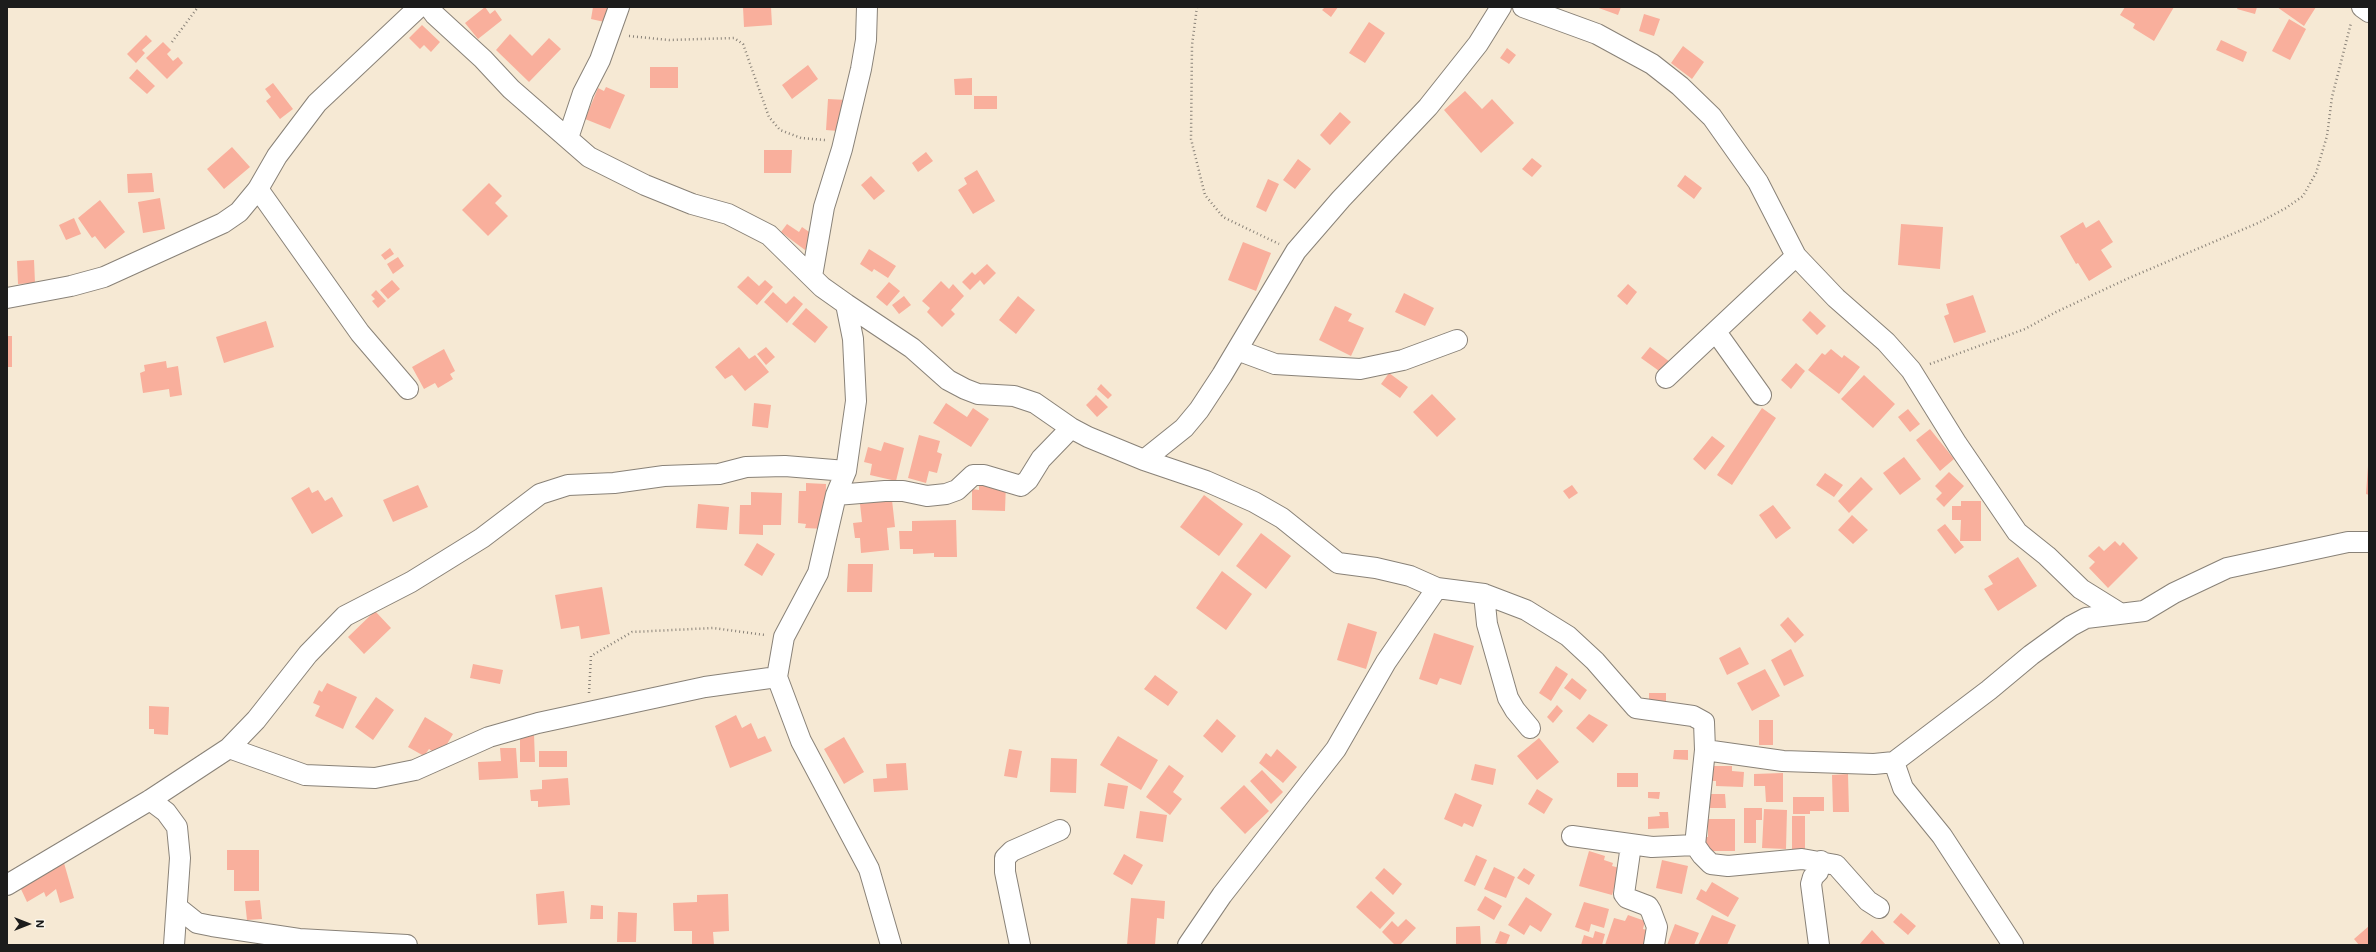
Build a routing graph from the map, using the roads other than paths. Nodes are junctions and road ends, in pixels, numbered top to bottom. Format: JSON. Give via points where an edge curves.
{"nodes":[{"id":1,"x":419,"y":7,"type":"edge"},
{"id":2,"x":429,"y":7,"type":"edge"},
{"id":3,"x":619,"y":7,"type":"edge"},
{"id":4,"x":867,"y":7,"type":"edge"},
{"id":5,"x":1501,"y":7,"type":"edge"},
{"id":6,"x":1523,"y":7,"type":"edge"},
{"id":7,"x":568,"y":138,"type":"junction"},
{"id":8,"x":258,"y":188,"type":"junction"},
{"id":9,"x":1796,"y":256,"type":"junction"},
{"id":10,"x":812,"y":276,"type":"junction"},
{"id":11,"x":7,"y":298,"type":"edge"},
{"id":12,"x":846,"y":304,"type":"junction"},
{"id":13,"x":1716,"y":332,"type":"junction"},
{"id":14,"x":1457,"y":340,"type":"dead end"},
{"id":15,"x":1237,"y":350,"type":"junction"},
{"id":16,"x":1666,"y":378,"type":"dead end"},
{"id":17,"x":408,"y":389,"type":"dead end"},
{"id":18,"x":1761,"y":395,"type":"dead end"},
{"id":19,"x":1071,"y":428,"type":"junction"},
{"id":20,"x":1144,"y":460,"type":"junction"},
{"id":21,"x":846,"y":471,"type":"junction"},
{"id":22,"x":836,"y":495,"type":"junction"},
{"id":23,"x":2369,"y":542,"type":"edge"},
{"id":24,"x":1437,"y":588,"type":"junction"},
{"id":25,"x":1484,"y":594,"type":"junction"},
{"id":26,"x":2118,"y":612,"type":"junction"},
{"id":27,"x":777,"y":677,"type":"junction"},
{"id":28,"x":1530,"y":728,"type":"dead end"},
{"id":29,"x":229,"y":748,"type":"junction"},
{"id":30,"x":1705,"y":750,"type":"junction"},
{"id":31,"x":1894,"y":762,"type":"junction"},
{"id":32,"x":150,"y":800,"type":"junction"},
{"id":33,"x":1060,"y":830,"type":"dead end"},
{"id":34,"x":1572,"y":836,"type":"dead end"},
{"id":35,"x":1631,"y":845,"type":"junction"},
{"id":36,"x":1695,"y":845,"type":"junction"},
{"id":37,"x":1821,"y":861,"type":"junction"},
{"id":38,"x":7,"y":885,"type":"edge"},
{"id":39,"x":177,"y":908,"type":"junction"},
{"id":40,"x":1879,"y":908,"type":"dead end"},
{"id":41,"x":174,"y":945,"type":"edge"},
{"id":42,"x":407,"y":945,"type":"edge"},
{"id":43,"x":891,"y":945,"type":"edge"},
{"id":44,"x":1020,"y":945,"type":"edge"},
{"id":45,"x":1188,"y":945,"type":"edge"},
{"id":46,"x":1654,"y":945,"type":"edge"},
{"id":47,"x":1819,"y":945,"type":"edge"},
{"id":48,"x":2013,"y":945,"type":"edge"}],
"edges":[{"from":1,"to":8,"type":"street","via":[[317,103],[277,156]]},
{"from":2,"to":7,"type":"street","via":[[511,89]]},
{"from":3,"to":7,"type":"street","via":[[611,34],[583,93]]},
{"from":4,"to":10,"type":"street","via":[[866,40],[861,69],[844,142],[824,207]]},
{"from":5,"to":15,"type":"street","via":[[1478,44],[1428,107],[1296,251]]},
{"from":6,"to":9,"type":"street","via":[[1597,34],[1652,64],[1680,86],[1712,117],[1740,154],[1758,182]]},
{"from":7,"to":10,"type":"street","via":[[589,157],[612,170],[692,204],[728,214],[769,235]]},
{"from":8,"to":11,"type":"street","via":[[239,212],[223,223],[120,271],[71,286]]},
{"from":8,"to":17,"type":"street","via":[[360,333]]},
{"from":9,"to":13,"type":"street"},
{"from":9,"to":26,"type":"street","via":[[1836,298],[1886,342],[1911,370],[1957,444],[2017,532],[2047,556],[2081,589]]},
{"from":10,"to":12,"type":"street","via":[[822,287]]},
{"from":12,"to":19,"type":"street","via":[[912,348],[954,383],[978,394],[1014,396],[1035,402]]},
{"from":12,"to":21,"type":"street","via":[[853,339],[856,401]]},
{"from":13,"to":16,"type":"street"},
{"from":13,"to":18,"type":"street"},
{"from":14,"to":15,"type":"street","via":[[1403,360],[1360,369],[1275,364]]},
{"from":15,"to":20,"type":"street","via":[[1203,404],[1184,428]]},
{"from":19,"to":20,"type":"street"},
{"from":19,"to":22,"type":"street","via":[[1041,459],[1028,480],[1021,486],[984,475],[973,475],[957,490],[946,494],[927,496],[903,491],[885,491]]},
{"from":20,"to":24,"type":"street","via":[[1206,481],[1254,502],[1282,518],[1338,563],[1410,576]]},
{"from":21,"to":22,"type":"street"},
{"from":21,"to":29,"type":"street","via":[[746,466],[719,474],[664,476],[614,483],[568,485],[548,490],[482,538],[411,582],[345,616],[308,654],[256,720]]},
{"from":22,"to":27,"type":"street","via":[[818,573],[784,637]]},
{"from":23,"to":26,"type":"street","via":[[2348,542],[2227,568],[2174,593],[2144,611]]},
{"from":24,"to":25,"type":"street"},
{"from":24,"to":45,"type":"street","via":[[1386,662],[1336,748],[1222,895]]},
{"from":25,"to":28,"type":"street","via":[[1487,624],[1508,698]]},
{"from":25,"to":30,"type":"street","via":[[1526,610],[1568,636],[1595,661],[1636,708],[1693,716],[1704,722]]},
{"from":26,"to":31,"type":"street","via":[[2086,618],[2071,626]]},
{"from":27,"to":29,"type":"street","via":[[705,687],[538,723],[489,737],[415,770],[375,778],[305,775]]},
{"from":27,"to":43,"type":"street","via":[[801,741],[869,869]]},
{"from":29,"to":32,"type":"street"},
{"from":30,"to":31,"type":"street","via":[[1783,761],[1874,764]]},
{"from":30,"to":36,"type":"street"},
{"from":31,"to":48,"type":"street","via":[[1903,788],[1942,836]]},
{"from":32,"to":38,"type":"street"},
{"from":32,"to":39,"type":"street","via":[[166,812],[177,827],[180,858]]},
{"from":33,"to":44,"type":"street","via":[[1012,851],[1005,858],[1005,872]]},
{"from":34,"to":35,"type":"street"},
{"from":35,"to":36,"type":"street"},
{"from":35,"to":46,"type":"street","via":[[1624,894],[1627,898],[1648,906],[1651,911],[1657,927]]},
{"from":36,"to":37,"type":"street","via":[[1711,864],[1728,866],[1802,859]]},
{"from":37,"to":40,"type":"street","via":[[1836,865],[1868,901]]},
{"from":37,"to":47,"type":"street","via":[[1811,884]]},
{"from":39,"to":41,"type":"street"},
{"from":39,"to":42,"type":"street","via":[[197,923],[212,926],[299,939]]}]}
